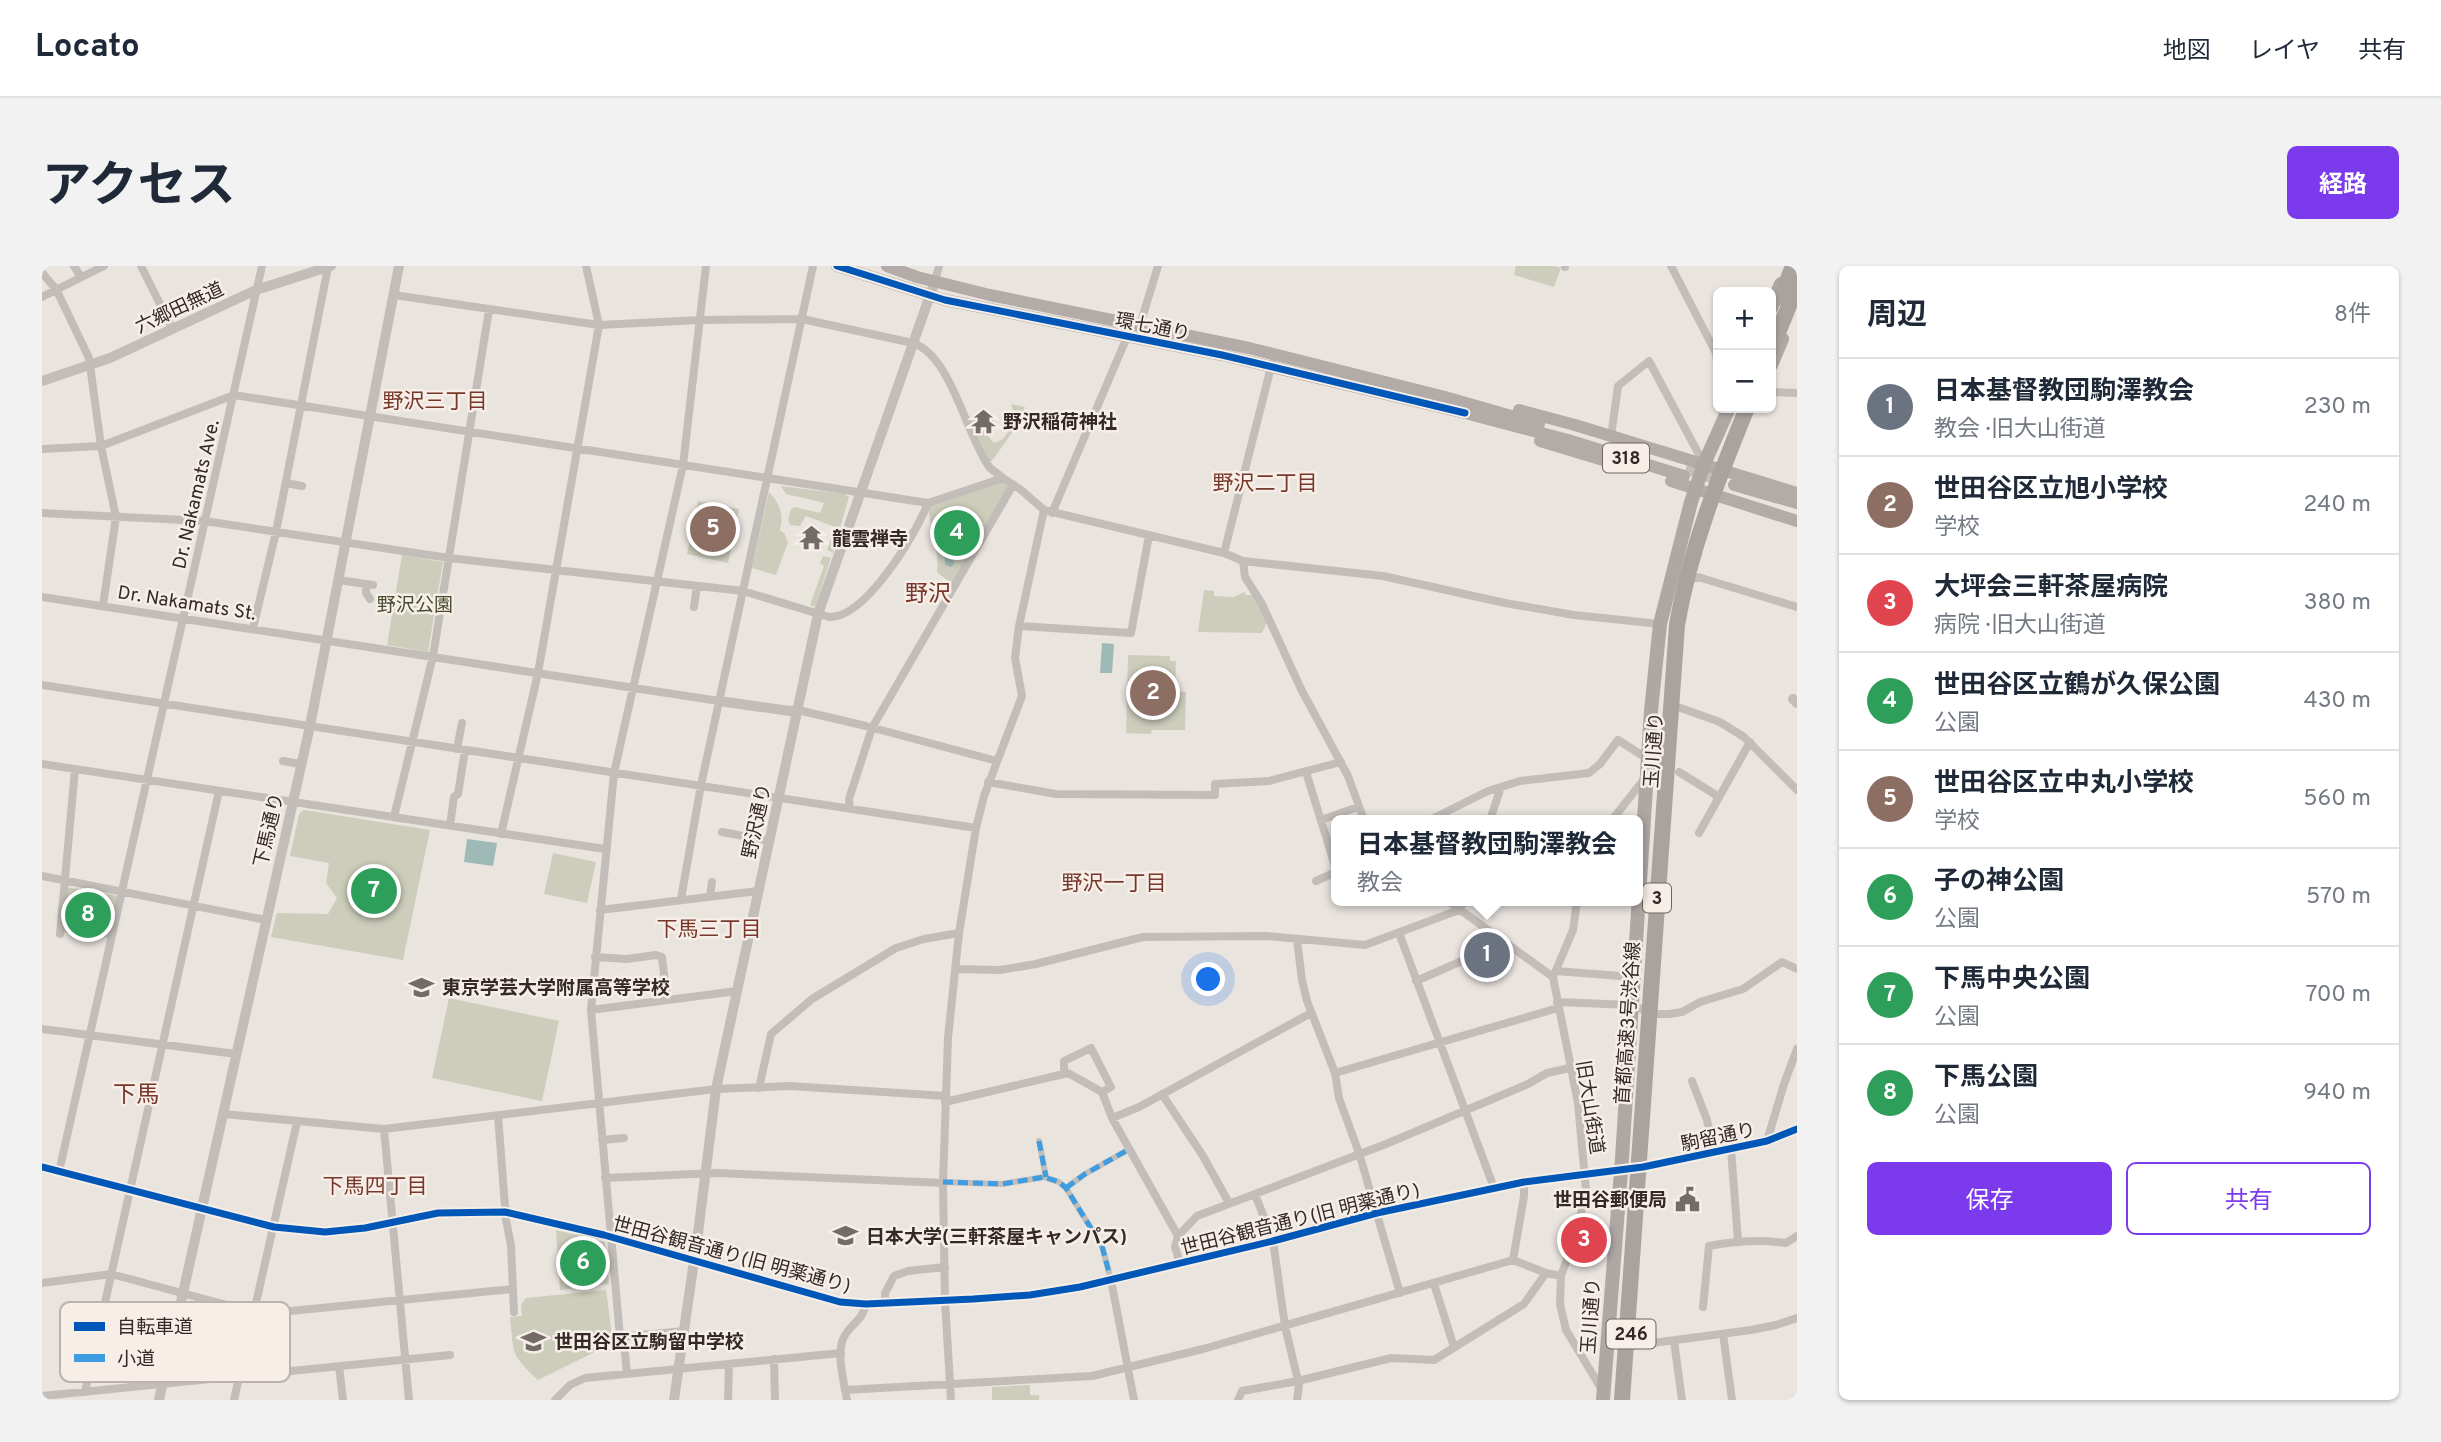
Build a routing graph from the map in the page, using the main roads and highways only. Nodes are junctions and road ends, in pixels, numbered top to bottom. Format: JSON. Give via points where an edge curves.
{"nodes":[{"id":1,"x":837,"y":266,"type":"edge"},
{"id":2,"x":887,"y":266,"type":"edge"},
{"id":3,"x":1788,"y":266,"type":"edge"},
{"id":4,"x":1793,"y":266,"type":"edge"},
{"id":5,"x":1797,"y":286,"type":"edge"},
{"id":6,"x":1776,"y":296,"type":"edge"},
{"id":7,"x":1797,"y":302,"type":"edge"},
{"id":8,"x":1776,"y":309,"type":"edge"},
{"id":9,"x":1776,"y":338,"type":"edge"},
{"id":10,"x":1776,"y":353,"type":"edge"},
{"id":11,"x":1272,"y":360,"type":"junction"},
{"id":12,"x":1467,"y":408,"type":"junction"},
{"id":13,"x":1727,"y":413,"type":"edge"},
{"id":14,"x":1734,"y":413,"type":"edge"},
{"id":15,"x":1745,"y":413,"type":"edge"},
{"id":16,"x":1751,"y":413,"type":"edge"},
{"id":17,"x":1704,"y":464,"type":"junction"},
{"id":18,"x":1685,"y":472,"type":"tunnel mouth"},
{"id":19,"x":1728,"y":486,"type":"junction"},
{"id":20,"x":1695,"y":488,"type":"junction"},
{"id":21,"x":1797,"y":494,"type":"edge"},
{"id":22,"x":1797,"y":503,"type":"edge"},
{"id":23,"x":1797,"y":512,"type":"edge"},
{"id":24,"x":1797,"y":521,"type":"edge"},
{"id":25,"x":1643,"y":833,"type":"edge"},
{"id":26,"x":1638,"y":906,"type":"edge"},
{"id":27,"x":1606,"y":1398,"type":"edge"},
{"id":28,"x":1624,"y":1400,"type":"edge"}],
"edges":[{"from":1,"to":11,"type":"main road","name":"環七通り","number":"318","via":[[930,296],[1222,355]]},
{"from":2,"to":11,"type":"main road","name":"環七通り","number":"318","via":[[990,295],[1140,325]]},
{"from":3,"to":6,"type":"highway"},
{"from":4,"to":8,"type":"highway"},
{"from":5,"to":9,"type":"highway"},
{"from":7,"to":10,"type":"highway"},
{"from":11,"to":12,"type":"main road","name":"環七通り","number":"318"},
{"from":12,"to":17,"type":"main road","via":[[1483,401]]},
{"from":12,"to":18,"type":"main road","name":"環七通り","number":"318"},
{"from":12,"to":20,"type":"main road","via":[[1477,422]]},
{"from":13,"to":17,"type":"highway","name":"玉川通り","number":"246"},
{"from":14,"to":27,"type":"highway","name":"首都高速3号渋谷線","number":"3","via":[[1689,531],[1667,624]]},
{"from":15,"to":28,"type":"highway","name":"首都高速3号渋谷線","number":"3","bridge":true,"via":[[1699,533],[1678,625]]},
{"from":16,"to":19,"type":"highway","name":"玉川通り","number":"246"},
{"from":17,"to":19,"type":"main road"},
{"from":17,"to":20,"type":"highway","name":"玉川通り","number":"246"},
{"from":19,"to":20,"type":"main road"},
{"from":19,"to":21,"type":"main road"},
{"from":19,"to":22,"type":"main road"},
{"from":19,"to":23,"type":"main road"},
{"from":19,"to":24,"type":"main road"},
{"from":19,"to":28,"type":"highway","name":"玉川通り","number":"246","via":[[1692,579],[1681,630],[1638,1269]]},
{"from":20,"to":25,"type":"highway","name":"玉川通り","number":"246","via":[[1660,624]]},
{"from":26,"to":27,"type":"highway","name":"玉川通り","number":"246"}]}
